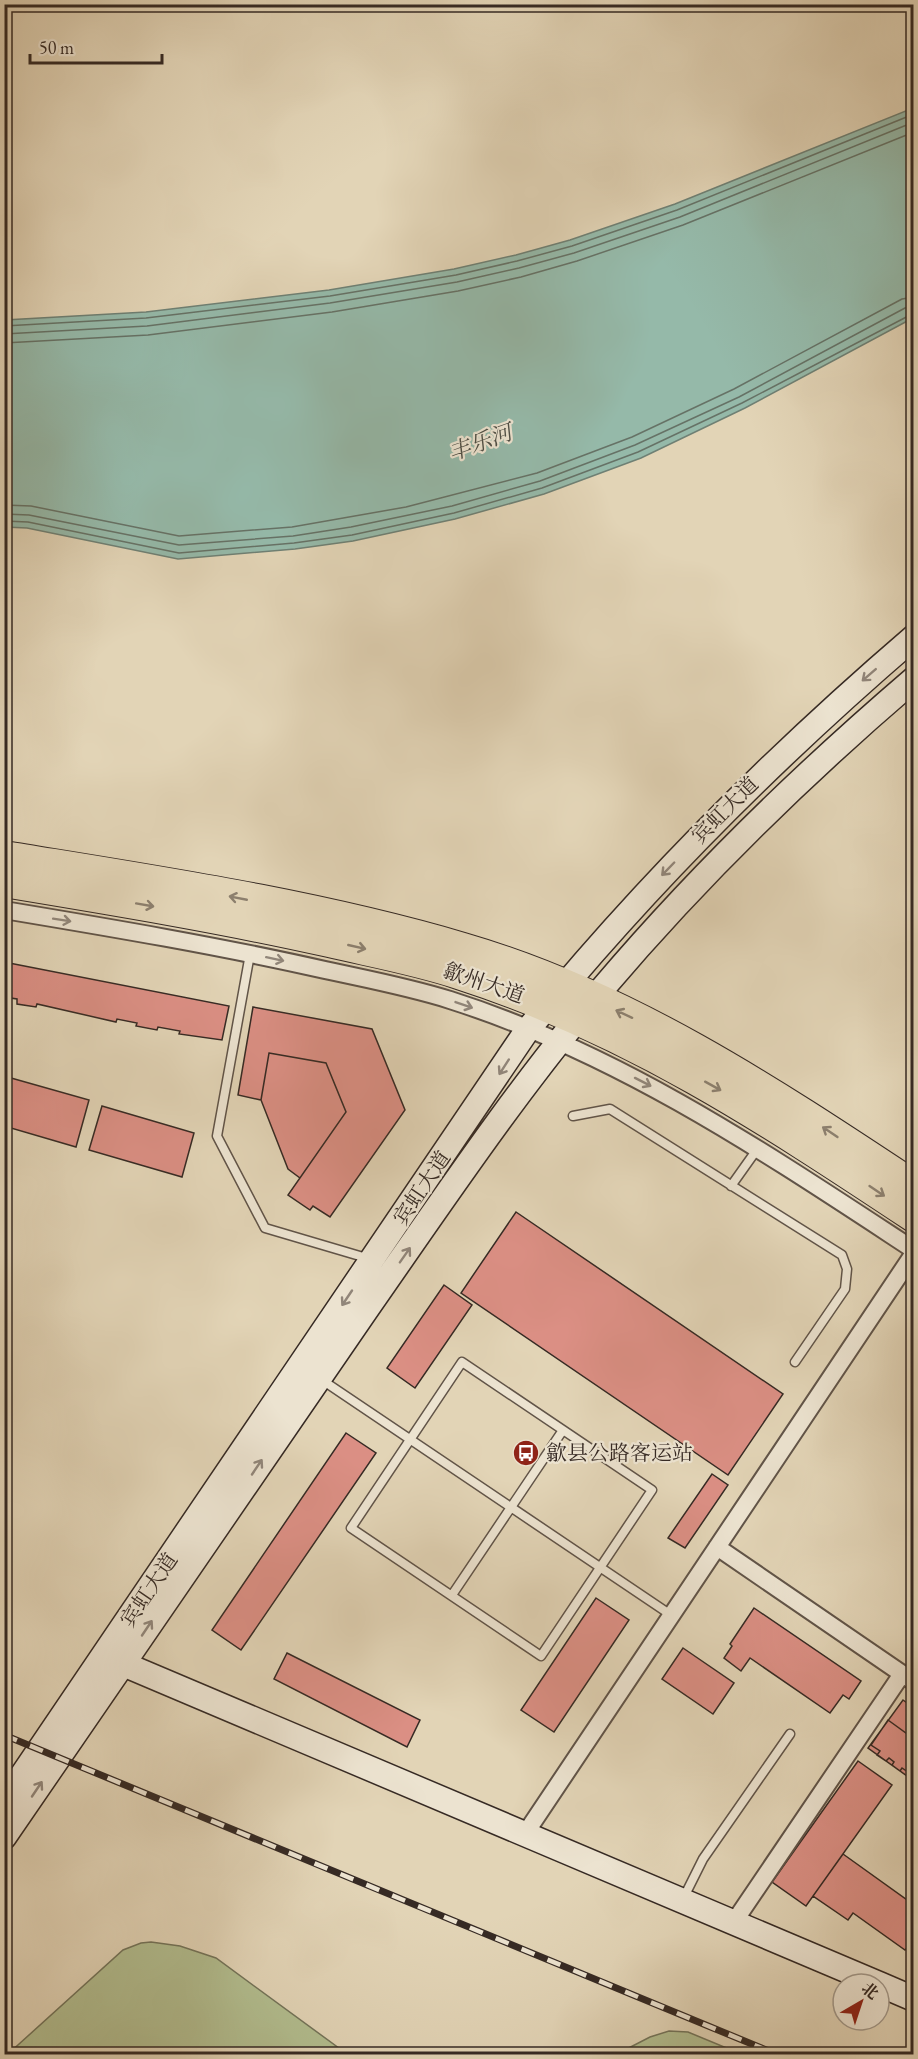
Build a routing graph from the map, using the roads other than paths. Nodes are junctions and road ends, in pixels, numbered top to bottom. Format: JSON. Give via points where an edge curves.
{"nodes":[{"id":1,"x":914,"y":637,"type":"edge"},
{"id":2,"x":914,"y":679,"type":"edge"},
{"id":3,"x":4,"y":857,"type":"edge"},
{"id":4,"x":4,"y":881,"type":"edge"},
{"id":5,"x":4,"y":910,"type":"edge"},
{"id":6,"x":250,"y":954,"type":"junction"},
{"id":7,"x":547,"y":1007,"type":"junction"},
{"id":8,"x":577,"y":1020,"type":"junction"},
{"id":9,"x":573,"y":1116,"type":"dead end"},
{"id":10,"x":759,"y":1148,"type":"junction"},
{"id":11,"x":731,"y":1186,"type":"junction"},
{"id":12,"x":914,"y":1187,"type":"edge"},
{"id":13,"x":914,"y":1216,"type":"edge"},
{"id":14,"x":914,"y":1252,"type":"edge"},
{"id":15,"x":373,"y":1260,"type":"junction"},
{"id":16,"x":795,"y":1362,"type":"dead end"},
{"id":17,"x":319,"y":1378,"type":"junction"},
{"id":18,"x":563,"y":1430,"type":"junction"},
{"id":19,"x":410,"y":1439,"type":"junction"},
{"id":20,"x":511,"y":1507,"type":"junction"},
{"id":21,"x":717,"y":1547,"type":"junction"},
{"id":22,"x":601,"y":1567,"type":"junction"},
{"id":23,"x":452,"y":1595,"type":"junction"},
{"id":24,"x":671,"y":1615,"type":"junction"},
{"id":25,"x":113,"y":1660,"type":"junction"},
{"id":26,"x":908,"y":1678,"type":"edge"},
{"id":27,"x":790,"y":1734,"type":"dead end"},
{"id":28,"x":4,"y":1802,"type":"edge"},
{"id":29,"x":525,"y":1834,"type":"junction"},
{"id":30,"x":4,"y":1837,"type":"edge"},
{"id":31,"x":683,"y":1900,"type":"junction"},
{"id":32,"x":734,"y":1922,"type":"junction"},
{"id":33,"x":851,"y":1972,"type":"edge"},
{"id":34,"x":891,"y":1989,"type":"edge"},
{"id":35,"x":914,"y":1999,"type":"edge"}],
"edges":[{"from":1,"to":7,"type":"main road","name":"宾虹大道","one_way":true,"via":[[756,778],[664,872]]},
{"from":2,"to":8,"type":"main road","name":"宾虹大道","via":[[779,801],[687,894]]},
{"from":7,"to":3,"type":"highway","name":"歙州大道","one_way":true,"via":[[463,949],[184,887]]},
{"from":4,"to":7,"type":"highway","name":"歙州大道","one_way":true,"via":[[179,910],[370,950],[457,972]]},
{"from":5,"to":6,"type":"street","one_way":true},
{"from":6,"to":7,"type":"street","one_way":true,"via":[[448,999]]},
{"from":6,"to":15,"type":"lane","via":[[217,1137],[265,1228]]},
{"from":7,"to":8,"type":"highway","name":"歙州大道"},
{"from":7,"to":15,"type":"main road","name":"宾虹大道","one_way":true},
{"from":8,"to":10,"type":"street","one_way":true,"via":[[671,1096]]},
{"from":12,"to":8,"type":"highway","name":"歙州大道","one_way":true,"via":[[742,1076],[658,1030]]},
{"from":8,"to":13,"type":"highway","name":"歙州大道","one_way":true,"via":[[638,1046],[730,1096]]},
{"from":17,"to":8,"type":"main road","name":"宾虹大道","one_way":true,"via":[[503,1114]]},
{"from":9,"to":11,"type":"lane","via":[[610,1109]]},
{"from":10,"to":11,"type":"lane"},
{"from":10,"to":14,"type":"street"},
{"from":11,"to":16,"type":"lane","via":[[842,1255],[845,1262],[846,1289]]},
{"from":14,"to":21,"type":"street"},
{"from":15,"to":25,"type":"main road","name":"宾虹大道","one_way":true},
{"from":17,"to":19,"type":"lane"},
{"from":25,"to":17,"type":"main road","name":"宾虹大道","one_way":true},
{"from":18,"to":19,"type":"lane","via":[[462,1362]]},
{"from":18,"to":20,"type":"lane"},
{"from":18,"to":22,"type":"lane","via":[[652,1490]]},
{"from":19,"to":20,"type":"lane"},
{"from":19,"to":23,"type":"lane","via":[[351,1528]]},
{"from":20,"to":22,"type":"lane"},
{"from":20,"to":23,"type":"lane"},
{"from":21,"to":24,"type":"street"},
{"from":21,"to":26,"type":"street"},
{"from":22,"to":23,"type":"lane","via":[[542,1656]]},
{"from":22,"to":24,"type":"lane"},
{"from":24,"to":29,"type":"street"},
{"from":25,"to":28,"type":"main road","name":"宾虹大道"},
{"from":25,"to":29,"type":"main road"},
{"from":30,"to":25,"type":"main road","name":"宾虹大道","one_way":true},
{"from":26,"to":32,"type":"street"},
{"from":27,"to":31,"type":"lane","via":[[703,1859]]},
{"from":29,"to":31,"type":"main road"},
{"from":31,"to":32,"type":"main road"},
{"from":32,"to":33,"type":"main road"},
{"from":34,"to":35,"type":"main road"}]}
